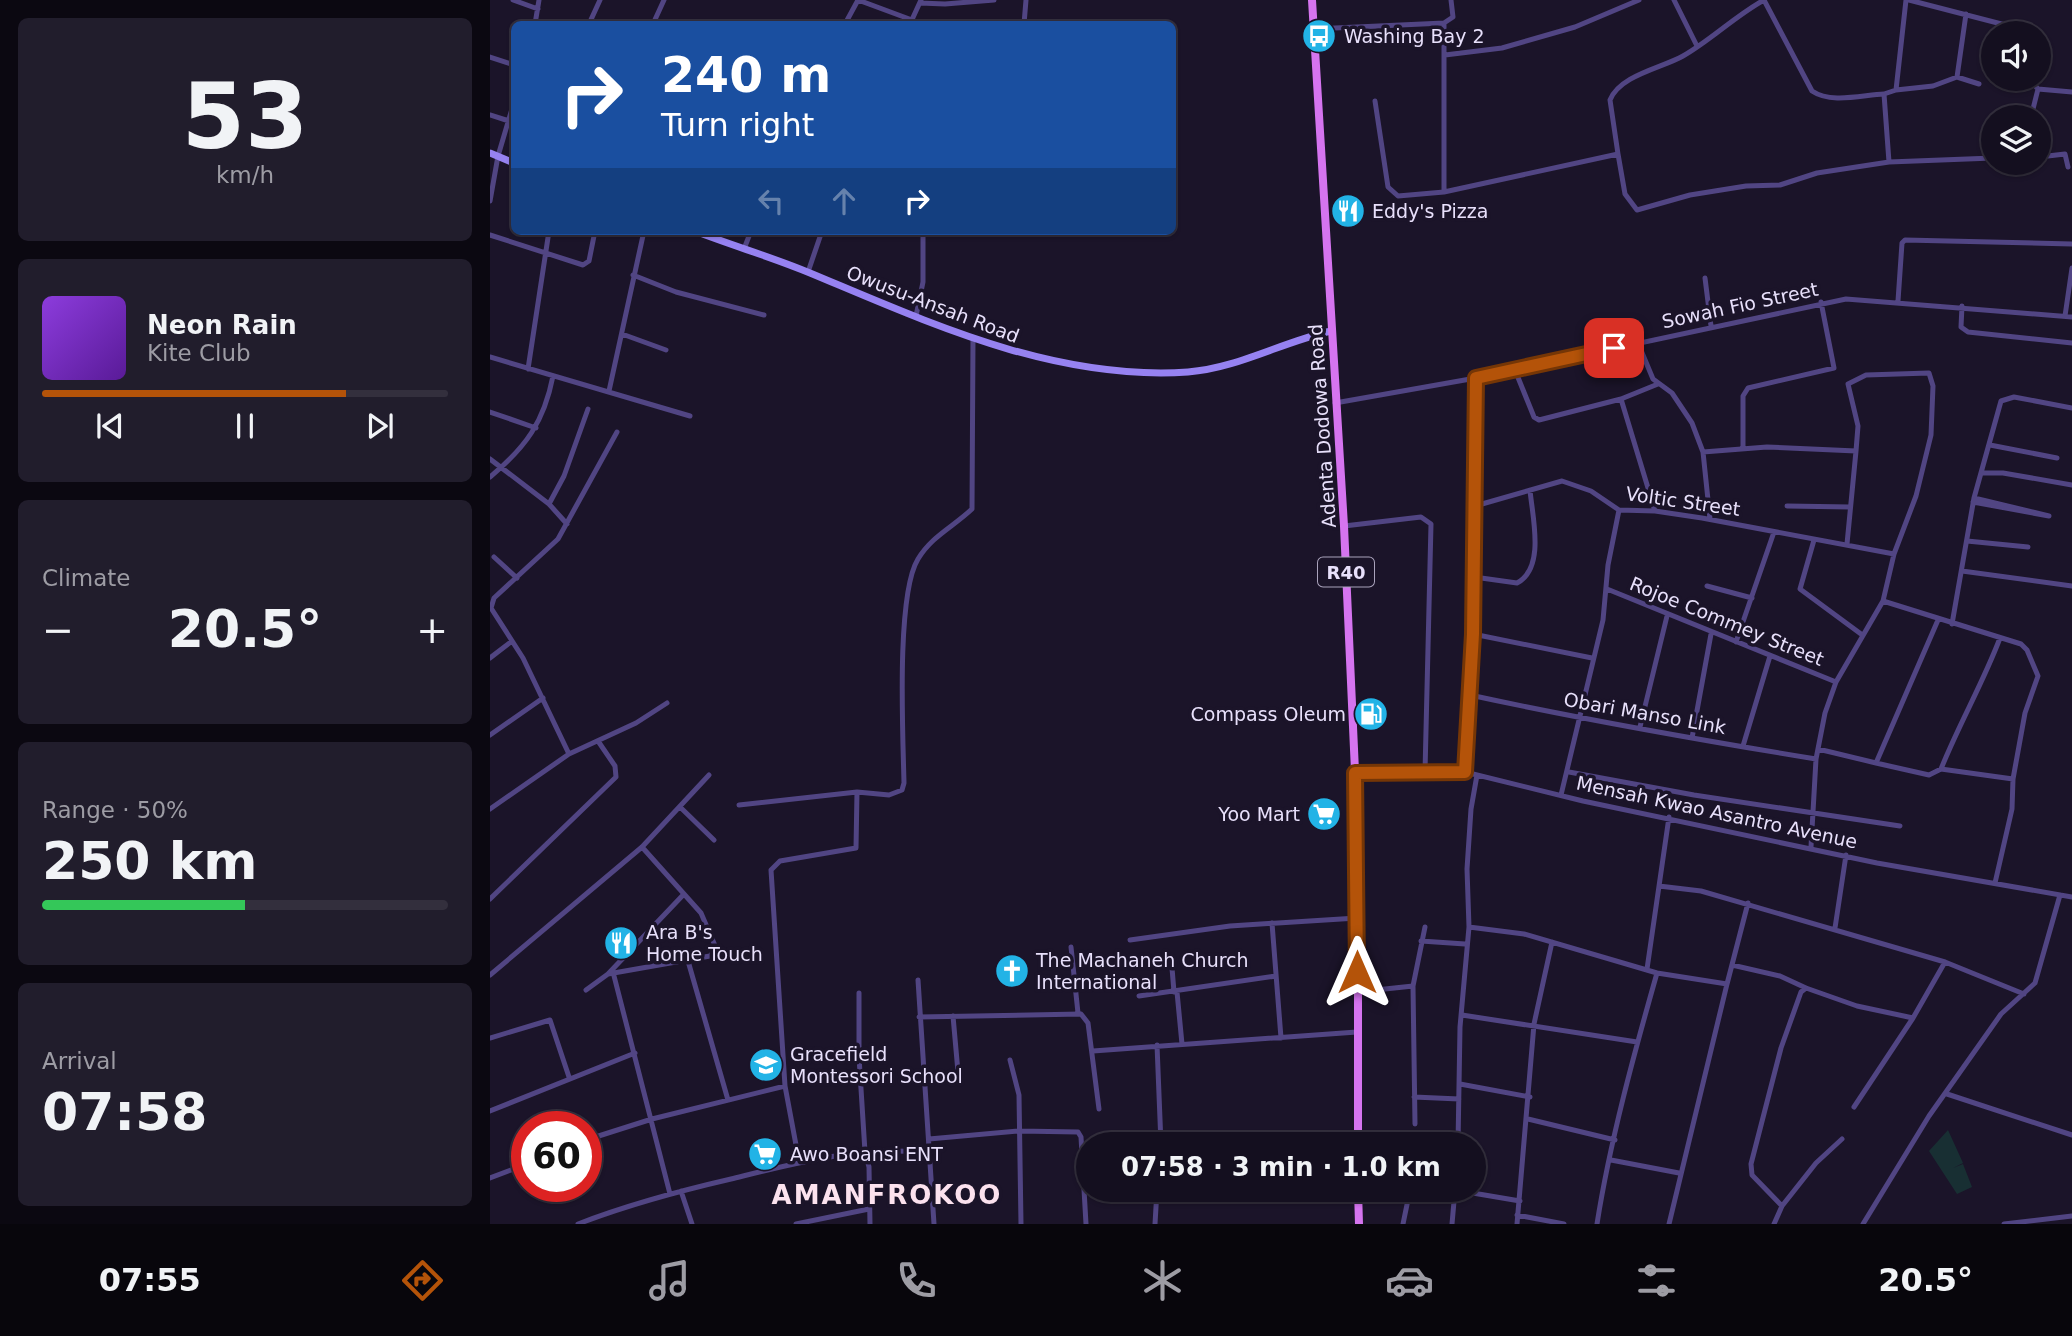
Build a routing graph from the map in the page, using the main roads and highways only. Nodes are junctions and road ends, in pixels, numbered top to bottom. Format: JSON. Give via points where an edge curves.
{"nodes":[{"id":1,"x":1311,"y":0,"type":"edge"},
{"id":2,"x":1358,"y":1132,"type":"edge"},
{"id":3,"x":1358,"y":1202,"type":"edge"},
{"id":4,"x":1359,"y":1224,"type":"edge"}],
"edges":[{"from":1,"to":2,"type":"main road","name":"Adenta Dodowa Road","number":"R40","via":[[1355,773]]},
{"from":3,"to":4,"type":"main road"}]}
